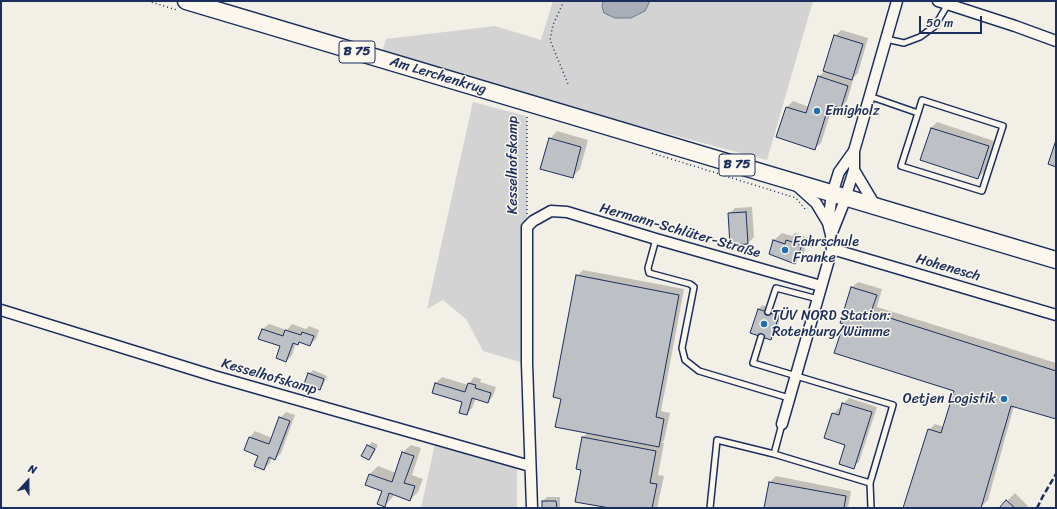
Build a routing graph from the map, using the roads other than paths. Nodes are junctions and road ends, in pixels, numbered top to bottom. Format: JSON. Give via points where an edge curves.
{"nodes":[{"id":1,"x":186,"y":1,"type":"edge"},
{"id":2,"x":897,"y":1,"type":"edge"},
{"id":3,"x":938,"y":1,"type":"edge"},
{"id":4,"x":948,"y":4,"type":"junction"},
{"id":5,"x":886,"y":39,"type":"junction"},
{"id":6,"x":1056,"y":41,"type":"edge"},
{"id":7,"x":869,"y":96,"type":"junction"},
{"id":8,"x":918,"y":113,"type":"junction"},
{"id":9,"x":854,"y":151,"type":"junction"},
{"id":10,"x":854,"y":170,"type":"junction"},
{"id":11,"x":792,"y":182,"type":"junction"},
{"id":12,"x":839,"y":196,"type":"junction"},
{"id":13,"x":876,"y":207,"type":"junction"},
{"id":14,"x":828,"y":223,"type":"junction"},
{"id":15,"x":530,"y":224,"type":"joint"},
{"id":16,"x":831,"y":235,"type":"junction"},
{"id":17,"x":656,"y":239,"type":"junction"},
{"id":18,"x":832,"y":249,"type":"junction"},
{"id":19,"x":1056,"y":260,"type":"edge"},
{"id":20,"x":821,"y":286,"type":"junction"},
{"id":21,"x":818,"y":299,"type":"junction"},
{"id":22,"x":1,"y":310,"type":"edge"},
{"id":23,"x":768,"y":312,"type":"dead end"},
{"id":24,"x":1056,"y":315,"type":"edge"},
{"id":25,"x":761,"y":337,"type":"dead end"},
{"id":26,"x":796,"y":376,"type":"junction"},
{"id":27,"x":789,"y":398,"type":"junction"},
{"id":28,"x":782,"y":424,"type":"joint"},
{"id":29,"x":774,"y":454,"type":"junction"},
{"id":30,"x":530,"y":466,"type":"junction"},
{"id":31,"x":870,"y":483,"type":"junction"},
{"id":32,"x":532,"y":508,"type":"edge"},
{"id":33,"x":710,"y":508,"type":"edge"},
{"id":34,"x":871,"y":508,"type":"edge"}],
"edges":[{"from":1,"to":11,"type":"main road","name":"Am Lerchenkrug","number":"B 75"},
{"from":2,"to":5,"type":"street"},
{"from":3,"to":4,"type":"street"},
{"from":4,"to":5,"type":"lane","via":[[935,26],[920,37],[904,43]]},
{"from":4,"to":6,"type":"street"},
{"from":5,"to":7,"type":"street"},
{"from":7,"to":8,"type":"lane"},
{"from":7,"to":9,"type":"street"},
{"from":8,"to":8,"type":"lane","via":[[901,166],[982,191],[1004,126],[922,100]]},
{"from":9,"to":10,"type":"street"},
{"from":9,"to":12,"type":"street","via":[[839,172]]},
{"from":10,"to":12,"type":"street"},
{"from":10,"to":13,"type":"street"},
{"from":11,"to":12,"type":"main road","number":"B 75"},
{"from":11,"to":14,"type":"street","via":[[816,203]]},
{"from":12,"to":13,"type":"main road","number":"B 75"},
{"from":12,"to":14,"type":"street"},
{"from":12,"to":16,"type":"street"},
{"from":13,"to":19,"type":"main road","number":"B 75"},
{"from":14,"to":16,"type":"street"},
{"from":15,"to":17,"type":"street","name":"Hermann-Schlüter-Straße","via":[[551,211],[567,212]]},
{"from":15,"to":30,"type":"street","name":"Kesselhofskamp","via":[[527,364]]},
{"from":16,"to":18,"type":"street"},
{"from":17,"to":20,"type":"street","name":"Hermann-Schlüter-Straße"},
{"from":17,"to":27,"type":"lane","via":[[649,273],[694,287],[682,348],[685,360],[699,371]]},
{"from":18,"to":20,"type":"street"},
{"from":18,"to":24,"type":"street","name":"Hohenesch"},
{"from":20,"to":21,"type":"street"},
{"from":21,"to":23,"type":"lane","via":[[776,288]]},
{"from":21,"to":26,"type":"street"},
{"from":22,"to":30,"type":"street","name":"Kesselhofskamp","via":[[214,376]]},
{"from":25,"to":26,"type":"lane","via":[[753,363]]},
{"from":26,"to":27,"type":"street"},
{"from":26,"to":31,"type":"lane","via":[[893,405]]},
{"from":27,"to":28,"type":"street"},
{"from":28,"to":29,"type":"lane"},
{"from":29,"to":31,"type":"lane"},
{"from":29,"to":33,"type":"lane","via":[[717,440]]},
{"from":30,"to":32,"type":"street","name":"Kesselhofskamp"},
{"from":31,"to":34,"type":"lane"}]}
